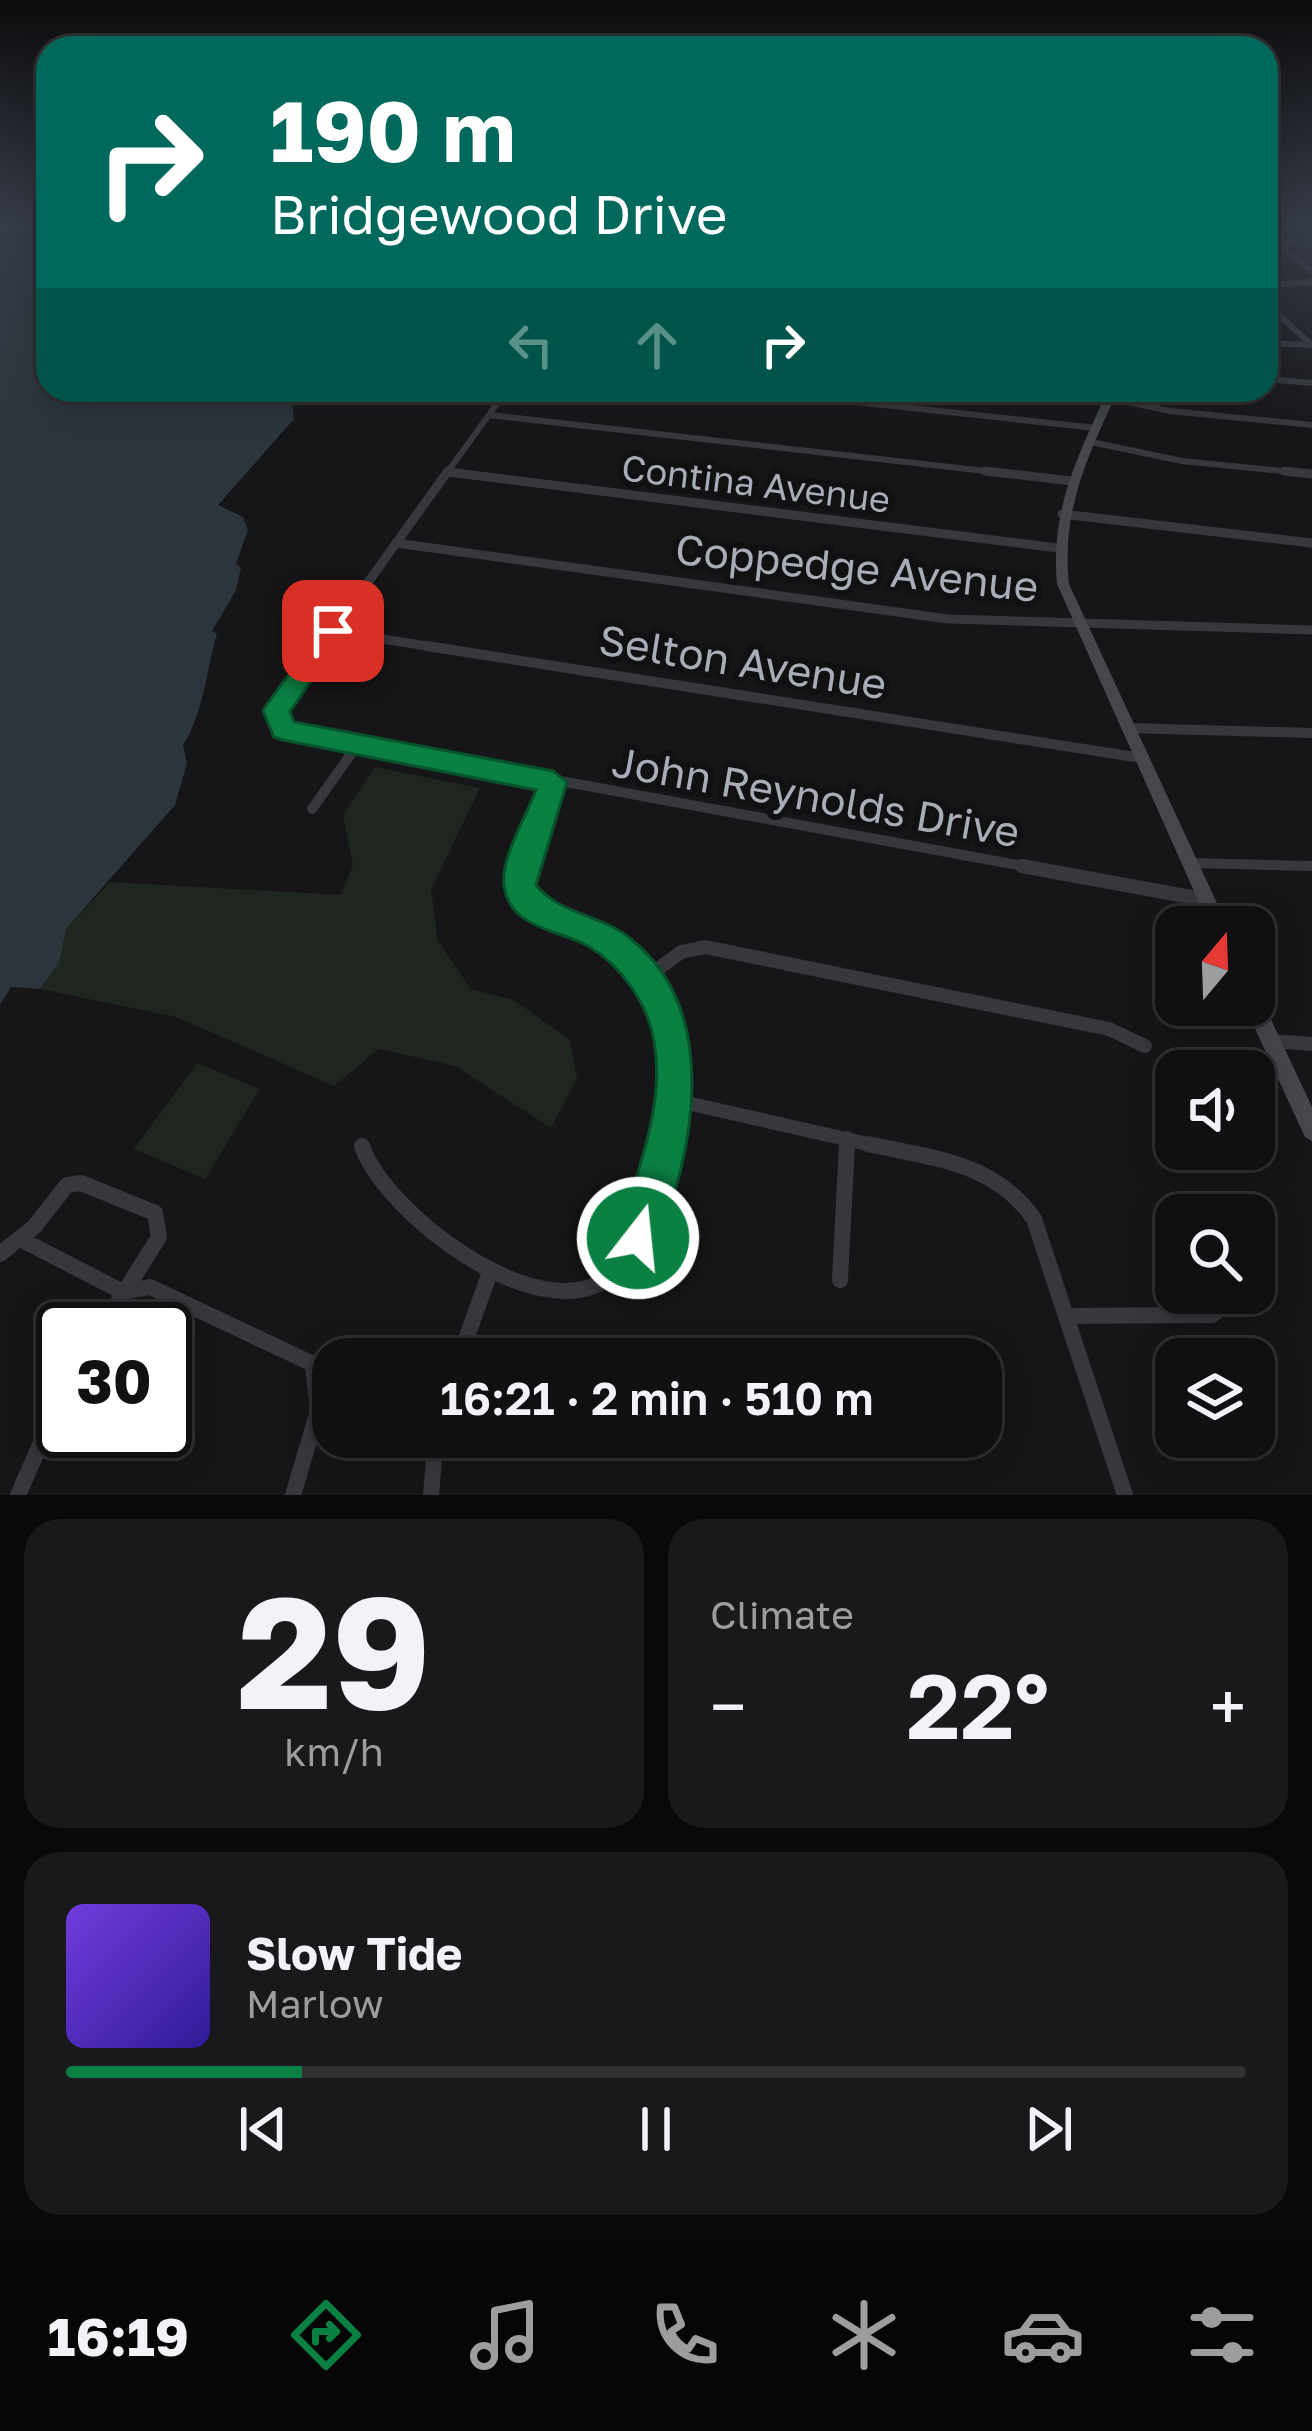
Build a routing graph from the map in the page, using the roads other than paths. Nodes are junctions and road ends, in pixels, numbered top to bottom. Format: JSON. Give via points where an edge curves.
{"nodes":[{"id":1,"x":1278,"y":316,"type":"edge"},
{"id":2,"x":1278,"y":344,"type":"edge"},
{"id":3,"x":1312,"y":345,"type":"edge"},
{"id":4,"x":1278,"y":380,"type":"edge"},
{"id":5,"x":1312,"y":383,"type":"edge"},
{"id":6,"x":499,"y":402,"type":"edge"},
{"id":7,"x":837,"y":402,"type":"edge"},
{"id":8,"x":1108,"y":402,"type":"edge"},
{"id":9,"x":1139,"y":402,"type":"edge"},
{"id":10,"x":489,"y":416,"type":"junction"},
{"id":11,"x":1312,"y":425,"type":"edge"},
{"id":12,"x":1094,"y":435,"type":"junction"},
{"id":13,"x":448,"y":472,"type":"junction"},
{"id":14,"x":1312,"y":474,"type":"edge"},
{"id":15,"x":1072,"y":482,"type":"junction"},
{"id":16,"x":1062,"y":514,"type":"junction"},
{"id":17,"x":396,"y":543,"type":"junction"},
{"id":18,"x":1312,"y":543,"type":"edge"},
{"id":19,"x":1058,"y":548,"type":"junction"},
{"id":20,"x":1078,"y":622,"type":"junction"},
{"id":21,"x":1312,"y":630,"type":"edge"},
{"id":22,"x":333,"y":631,"type":"junction"},
{"id":23,"x":1127,"y":728,"type":"junction"},
{"id":24,"x":1312,"y":733,"type":"edge"},
{"id":25,"x":356,"y":747,"type":"junction"},
{"id":26,"x":1141,"y":758,"type":"junction"},
{"id":27,"x":553,"y":782,"type":"junction"},
{"id":28,"x":312,"y":809,"type":"dead end"},
{"id":29,"x":1191,"y":863,"type":"junction"},
{"id":30,"x":1312,"y":866,"type":"edge"},
{"id":31,"x":1207,"y":900,"type":"junction"},
{"id":32,"x":1210,"y":906,"type":"edge"},
{"id":33,"x":646,"y":978,"type":"junction"},
{"id":34,"x":1264,"y":1026,"type":"edge"},
{"id":35,"x":1271,"y":1042,"type":"junction"},
{"id":36,"x":1312,"y":1044,"type":"edge"},
{"id":37,"x":1145,"y":1046,"type":"dead end"},
{"id":38,"x":674,"y":1100,"type":"junction"},
{"id":39,"x":1312,"y":1130,"type":"edge"},
{"id":40,"x":848,"y":1138,"type":"junction"},
{"id":41,"x":362,"y":1146,"type":"dead end"},
{"id":42,"x":22,"y":1240,"type":"junction"},
{"id":43,"x":0,"y":1254,"type":"edge"},
{"id":44,"x":490,"y":1272,"type":"junction"},
{"id":45,"x":840,"y":1280,"type":"dead end"},
{"id":46,"x":123,"y":1292,"type":"junction"},
{"id":47,"x":117,"y":1302,"type":"edge"},
{"id":48,"x":1213,"y":1314,"type":"edge"},
{"id":49,"x":1068,"y":1316,"type":"junction"},
{"id":50,"x":466,"y":1338,"type":"edge"},
{"id":51,"x":36,"y":1454,"type":"edge"},
{"id":52,"x":434,"y":1458,"type":"edge"},
{"id":53,"x":18,"y":1495,"type":"edge"},
{"id":54,"x":292,"y":1495,"type":"edge"},
{"id":55,"x":431,"y":1495,"type":"edge"},
{"id":56,"x":1125,"y":1495,"type":"edge"}],
"edges":[{"from":1,"to":3,"type":"street"},
{"from":2,"to":3,"type":"street"},
{"from":4,"to":5,"type":"street"},
{"from":6,"to":10,"type":"street"},
{"from":7,"to":12,"type":"street"},
{"from":8,"to":12,"type":"street"},
{"from":9,"to":11,"type":"street"},
{"from":10,"to":13,"type":"street"},
{"from":10,"to":15,"type":"street"},
{"from":12,"to":14,"type":"street","via":[[1159,457]]},
{"from":12,"to":15,"type":"street"},
{"from":13,"to":17,"type":"street"},
{"from":13,"to":19,"type":"street","name":"Contina Avenue"},
{"from":15,"to":16,"type":"street"},
{"from":16,"to":18,"type":"street"},
{"from":16,"to":19,"type":"street"},
{"from":17,"to":20,"type":"street","name":"Coppedge Avenue","via":[[907,614]]},
{"from":17,"to":22,"type":"street"},
{"from":19,"to":20,"type":"street"},
{"from":20,"to":21,"type":"street","name":"Coppedge Avenue"},
{"from":20,"to":23,"type":"street"},
{"from":22,"to":25,"type":"street","name":"John Reynolds Drive","via":[[276,722],[290,734]]},
{"from":22,"to":26,"type":"street","name":"Selton Avenue"},
{"from":23,"to":24,"type":"street"},
{"from":23,"to":26,"type":"street"},
{"from":25,"to":27,"type":"street","name":"John Reynolds Drive"},
{"from":25,"to":28,"type":"street"},
{"from":26,"to":29,"type":"street"},
{"from":27,"to":31,"type":"street","name":"John Reynolds Drive"},
{"from":27,"to":33,"type":"street","via":[[520,889],[532,908],[597,934]]},
{"from":29,"to":30,"type":"street"},
{"from":29,"to":31,"type":"street"},
{"from":31,"to":32,"type":"street"},
{"from":33,"to":37,"type":"street","via":[[681,952],[705,946],[1109,1028]]},
{"from":33,"to":38,"type":"street","via":[[669,1024]]},
{"from":34,"to":35,"type":"street"},
{"from":35,"to":36,"type":"street"},
{"from":35,"to":39,"type":"street"},
{"from":38,"to":40,"type":"street"},
{"from":38,"to":44,"type":"street","via":[[638,1238],[622,1265],[600,1282],[548,1291]]},
{"from":40,"to":45,"type":"street"},
{"from":40,"to":49,"type":"street","via":[[998,1177],[1016,1190]]},
{"from":41,"to":44,"type":"street","via":[[371,1178]]},
{"from":42,"to":43,"type":"street"},
{"from":42,"to":46,"type":"street"},
{"from":42,"to":46,"type":"street","via":[[68,1185],[155,1213],[158,1237]]},
{"from":44,"to":50,"type":"street"},
{"from":46,"to":47,"type":"street"},
{"from":46,"to":54,"type":"street","via":[[150,1287],[313,1364],[319,1402]]},
{"from":48,"to":49,"type":"street"},
{"from":49,"to":56,"type":"street"},
{"from":51,"to":53,"type":"street"},
{"from":52,"to":55,"type":"street"}]}
